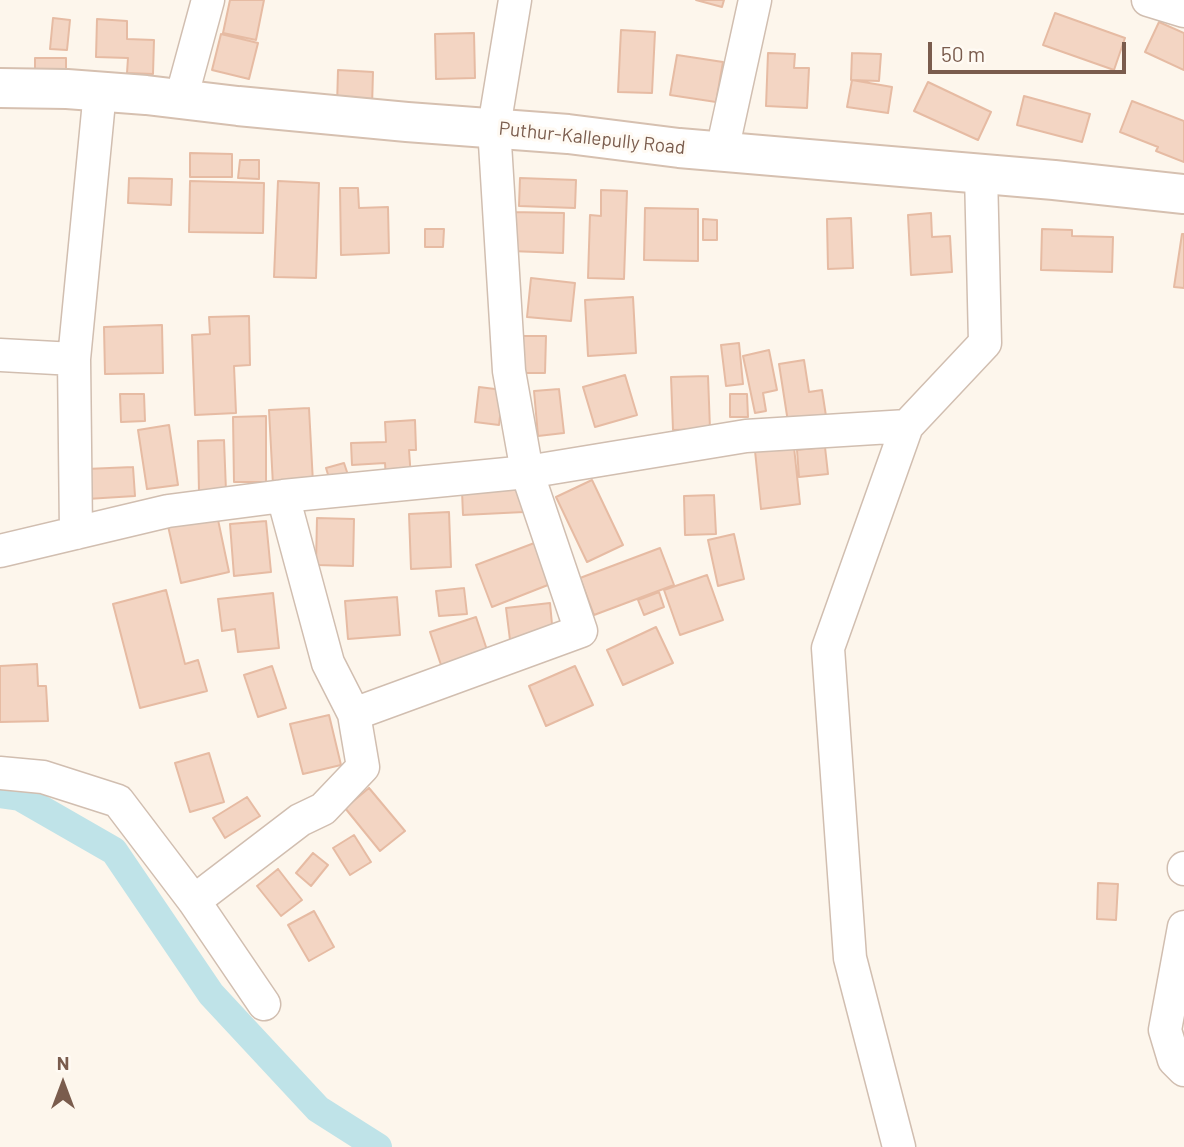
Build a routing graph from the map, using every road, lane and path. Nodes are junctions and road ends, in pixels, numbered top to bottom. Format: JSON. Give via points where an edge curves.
{"nodes":[{"id":1,"x":208,"y":0,"type":"edge"},
{"id":2,"x":515,"y":0,"type":"edge"},
{"id":3,"x":755,"y":0,"type":"edge"},
{"id":4,"x":1148,"y":0,"type":"edge"},
{"id":5,"x":1184,"y":11,"type":"edge"},
{"id":6,"x":0,"y":88,"type":"edge"},
{"id":7,"x":100,"y":91,"type":"junction"},
{"id":8,"x":181,"y":99,"type":"junction"},
{"id":9,"x":494,"y":127,"type":"junction"},
{"id":10,"x":722,"y":151,"type":"junction"},
{"id":11,"x":981,"y":173,"type":"junction"},
{"id":12,"x":1184,"y":194,"type":"edge"},
{"id":13,"x":0,"y":355,"type":"edge"},
{"id":14,"x":74,"y":359,"type":"junction"},
{"id":15,"x":907,"y":426,"type":"junction"},
{"id":16,"x":527,"y":472,"type":"junction"},
{"id":17,"x":283,"y":496,"type":"junction"},
{"id":18,"x":76,"y":533,"type":"junction"},
{"id":19,"x":0,"y":551,"type":"edge"},
{"id":20,"x":354,"y":714,"type":"junction"},
{"id":21,"x":0,"y":773,"type":"edge"},
{"id":22,"x":194,"y":901,"type":"junction"},
{"id":23,"x":1184,"y":927,"type":"edge"},
{"id":24,"x":264,"y":1004,"type":"dead end"},
{"id":25,"x":1184,"y":1070,"type":"edge"},
{"id":26,"x":899,"y":1147,"type":"edge"}],
"edges":[{"from":1,"to":8,"type":"street"},
{"from":2,"to":9,"type":"street"},
{"from":3,"to":10,"type":"street"},
{"from":4,"to":5,"type":"street"},
{"from":6,"to":7,"type":"main road","name":"Puthur-Kallepully Road"},
{"from":7,"to":8,"type":"main road","name":"Puthur-Kallepully Road"},
{"from":7,"to":14,"type":"street"},
{"from":8,"to":9,"type":"main road","name":"Puthur-Kallepully Road"},
{"from":9,"to":10,"type":"main road","name":"Puthur-Kallepully Road"},
{"from":9,"to":16,"type":"street","via":[[509,371]]},
{"from":10,"to":11,"type":"main road","name":"Puthur-Kallepully Road"},
{"from":11,"to":12,"type":"main road","name":"Puthur-Kallepully Road"},
{"from":11,"to":15,"type":"street","via":[[985,343]]},
{"from":13,"to":14,"type":"street"},
{"from":14,"to":18,"type":"street"},
{"from":15,"to":16,"type":"street","via":[[746,436]]},
{"from":15,"to":26,"type":"street","via":[[828,648],[850,958]]},
{"from":16,"to":17,"type":"street"},
{"from":16,"to":20,"type":"street","via":[[581,631]]},
{"from":17,"to":18,"type":"street","via":[[168,511]]},
{"from":17,"to":20,"type":"street","via":[[328,663]]},
{"from":18,"to":19,"type":"street"},
{"from":20,"to":22,"type":"street","via":[[363,767],[323,809],[300,820]]},
{"from":21,"to":22,"type":"street","via":[[43,777],[118,801]]},
{"from":22,"to":24,"type":"street"},
{"from":23,"to":25,"type":"street","via":[[1165,1030],[1174,1060]]}]}
